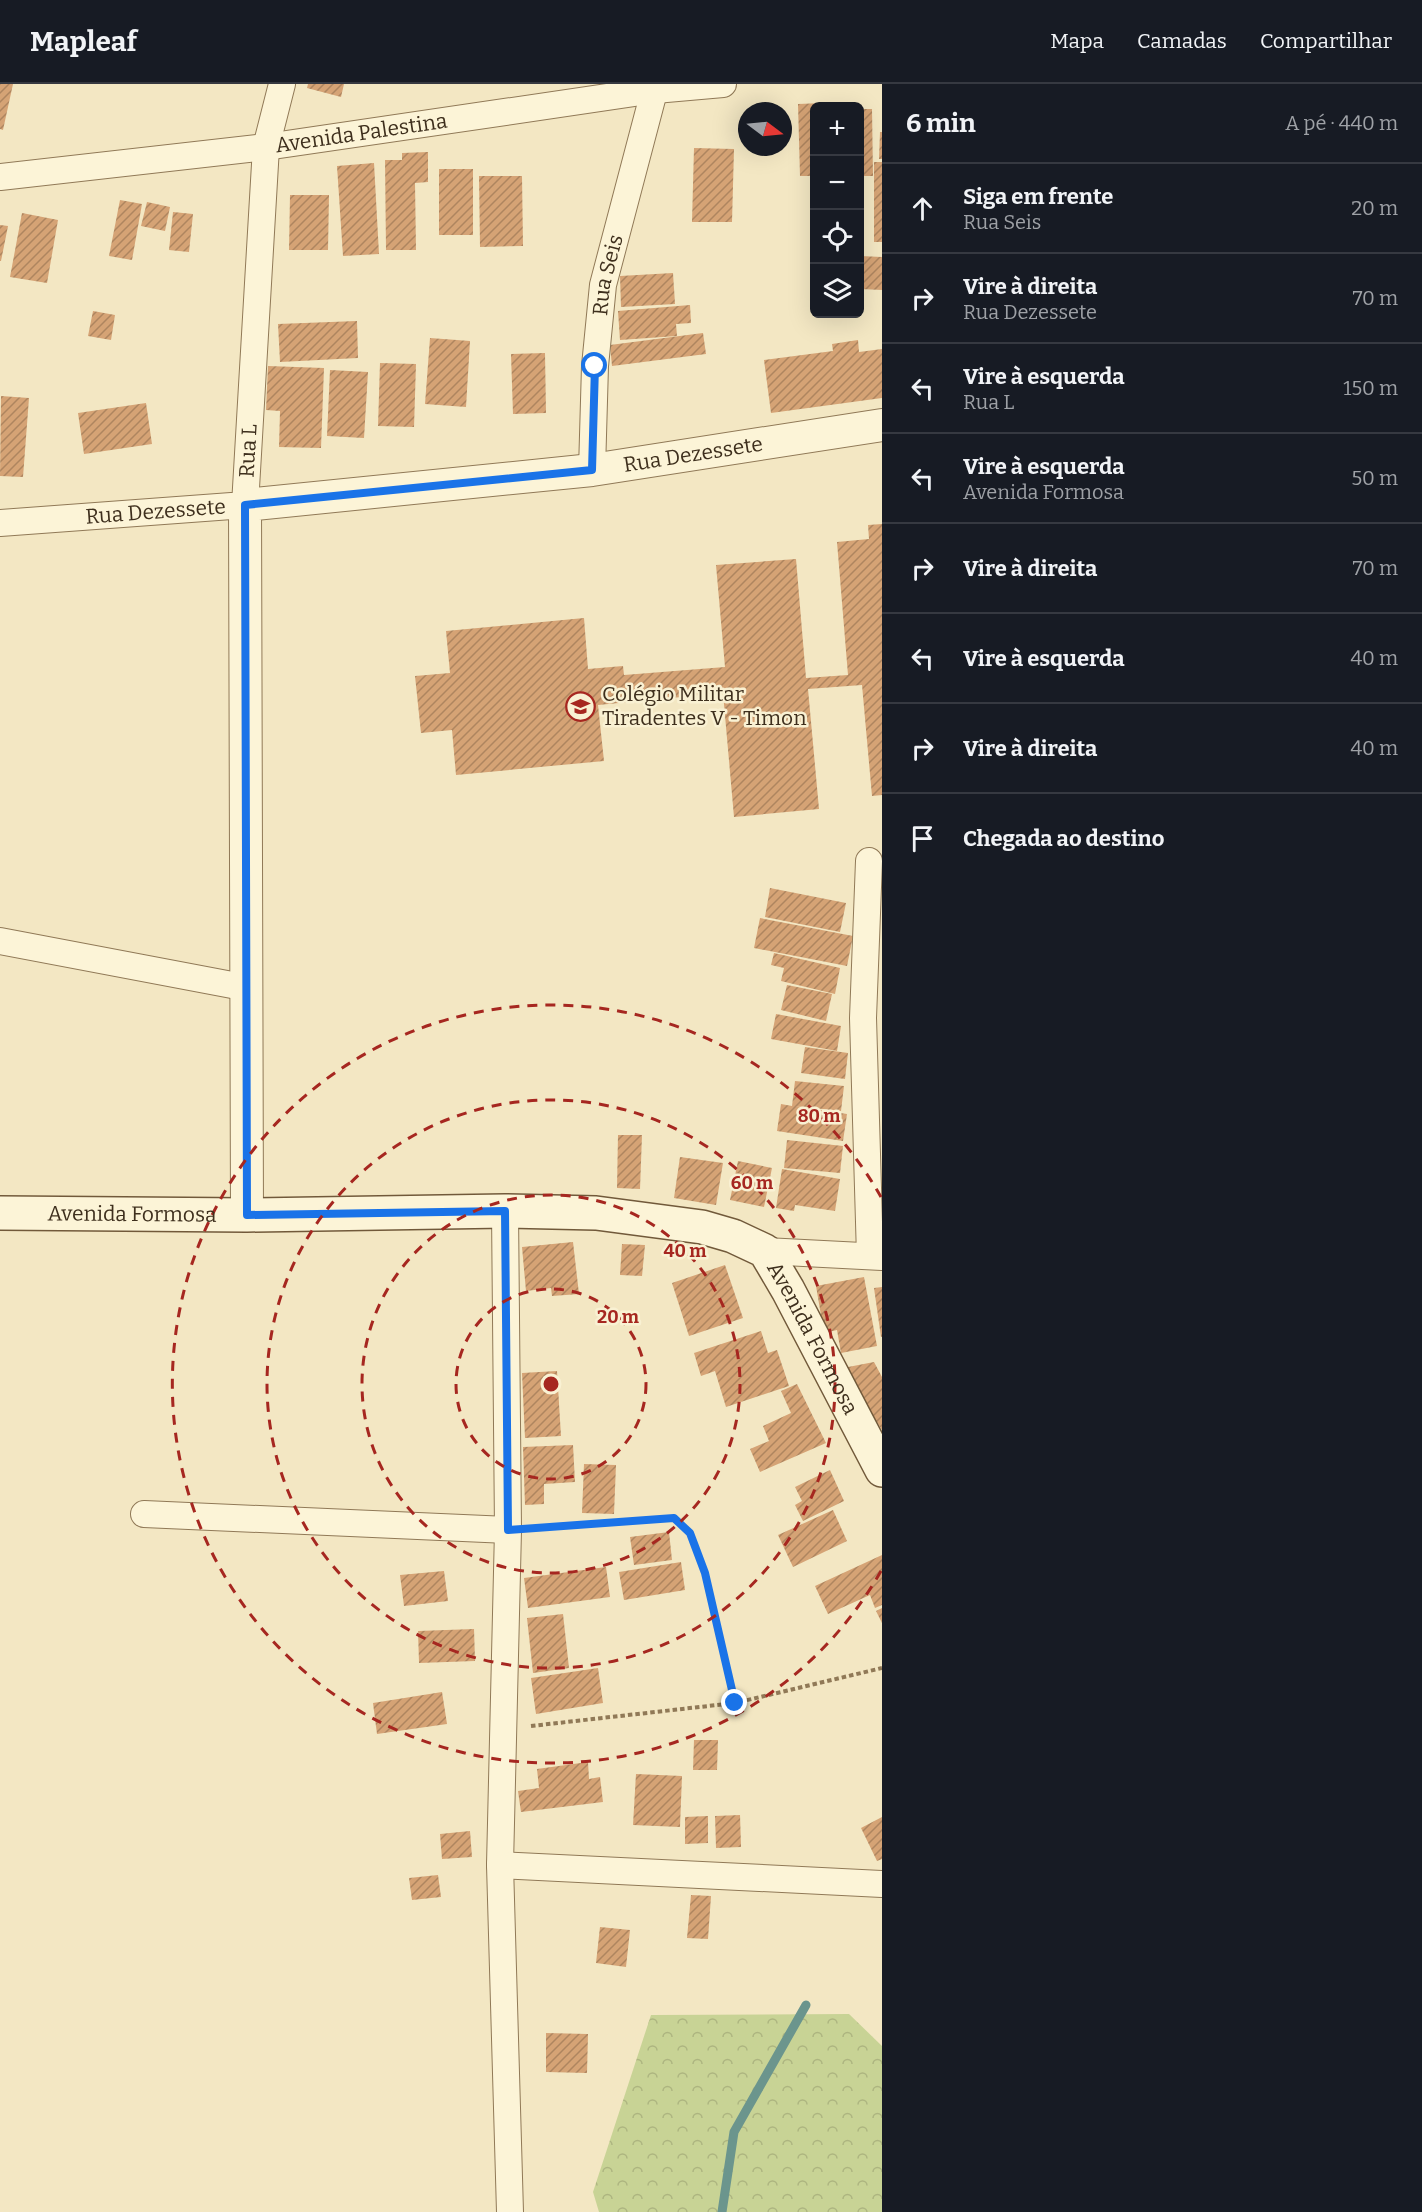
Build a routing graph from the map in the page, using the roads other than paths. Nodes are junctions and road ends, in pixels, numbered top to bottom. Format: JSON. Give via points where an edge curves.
{"nodes":[{"id":1,"x":282,"y":84,"type":"edge"},
{"id":2,"x":723,"y":84,"type":"edge"},
{"id":3,"x":655,"y":87,"type":"edge"},
{"id":4,"x":266,"y":147,"type":"junction"},
{"id":5,"x":0,"y":177,"type":"edge"},
{"id":6,"x":882,"y":425,"type":"edge"},
{"id":7,"x":592,"y":470,"type":"junction"},
{"id":8,"x":245,"y":505,"type":"junction"},
{"id":9,"x":0,"y":523,"type":"edge"},
{"id":10,"x":869,"y":861,"type":"dead end"},
{"id":11,"x":0,"y":941,"type":"edge"},
{"id":12,"x":248,"y":988,"type":"junction"},
{"id":13,"x":505,"y":1211,"type":"junction"},
{"id":14,"x":0,"y":1213,"type":"edge"},
{"id":15,"x":247,"y":1215,"type":"junction"},
{"id":16,"x":765,"y":1251,"type":"junction"},
{"id":17,"x":876,"y":1256,"type":"edge"},
{"id":18,"x":882,"y":1470,"type":"edge"},
{"id":19,"x":144,"y":1514,"type":"dead end"},
{"id":20,"x":508,"y":1530,"type":"junction"},
{"id":21,"x":500,"y":1865,"type":"junction"},
{"id":22,"x":882,"y":1884,"type":"edge"},
{"id":23,"x":510,"y":2212,"type":"edge"}],
"edges":[{"from":1,"to":4,"type":"street","name":"Rua L"},
{"from":2,"to":3,"type":"street","name":"Avenida Palestina"},
{"from":3,"to":4,"type":"street","name":"Avenida Palestina"},
{"from":3,"to":7,"type":"street","name":"Rua Seis","via":[[603,285],[595,366]]},
{"from":4,"to":5,"type":"street","name":"Avenida Palestina"},
{"from":4,"to":8,"type":"street","name":"Rua L"},
{"from":6,"to":7,"type":"street","name":"Rua Dezessete"},
{"from":7,"to":8,"type":"street","name":"Rua Dezessete"},
{"from":8,"to":9,"type":"street","name":"Rua Dezessete"},
{"from":8,"to":12,"type":"street","name":"Rua L"},
{"from":10,"to":17,"type":"street","via":[[863,1018]]},
{"from":11,"to":12,"type":"street"},
{"from":12,"to":15,"type":"street","name":"Rua L"},
{"from":13,"to":15,"type":"main road","name":"Avenida Formosa"},
{"from":13,"to":16,"type":"main road","name":"Avenida Formosa","via":[[596,1213],[702,1227]]},
{"from":13,"to":20,"type":"street"},
{"from":14,"to":15,"type":"main road","name":"Avenida Formosa"},
{"from":16,"to":17,"type":"street"},
{"from":16,"to":18,"type":"main road","name":"Avenida Formosa"},
{"from":19,"to":20,"type":"street"},
{"from":20,"to":21,"type":"street"},
{"from":21,"to":22,"type":"street"},
{"from":21,"to":23,"type":"street"}]}
